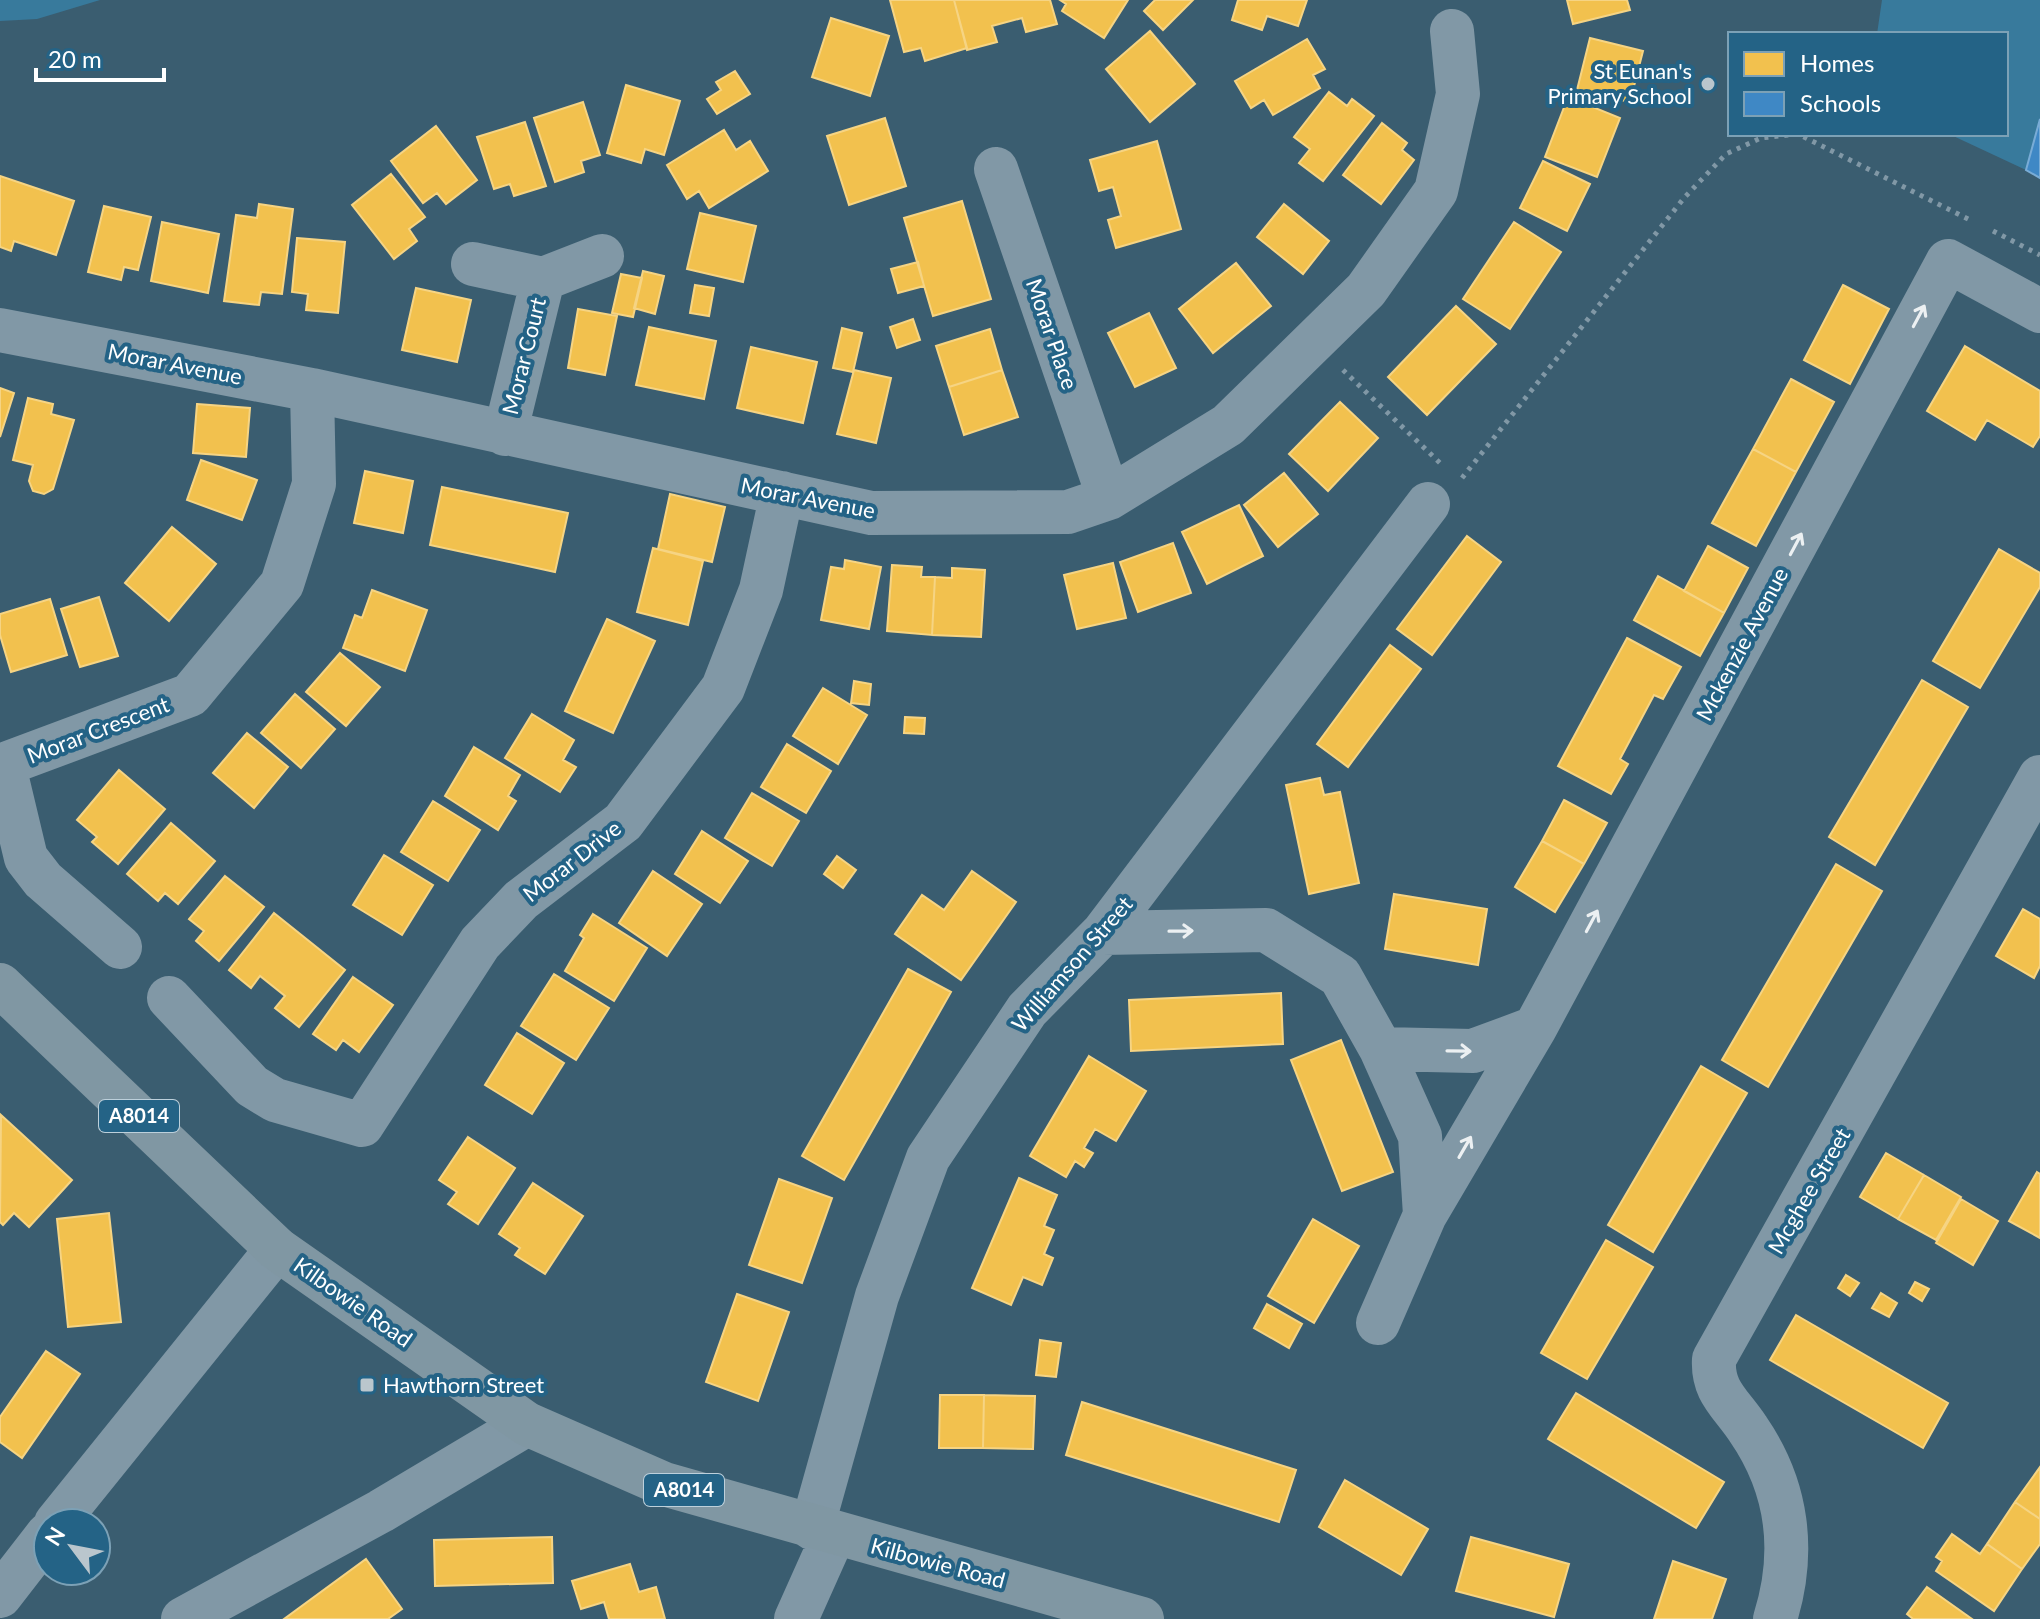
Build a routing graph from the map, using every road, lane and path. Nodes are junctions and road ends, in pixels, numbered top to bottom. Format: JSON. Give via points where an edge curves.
{"nodes":[{"id":1,"x":1452,"y":31,"type":"dead end"},
{"id":2,"x":1780,"y":136,"type":"edge"},
{"id":3,"x":1802,"y":136,"type":"edge"},
{"id":4,"x":996,"y":169,"type":"dead end"},
{"id":5,"x":1975,"y":222,"type":"dead end"},
{"id":6,"x":1988,"y":229,"type":"dead end"},
{"id":7,"x":2040,"y":255,"type":"edge"},
{"id":8,"x":602,"y":256,"type":"dead end"},
{"id":9,"x":473,"y":264,"type":"dead end"},
{"id":10,"x":543,"y":279,"type":"junction"},
{"id":11,"x":2040,"y":311,"type":"edge"},
{"id":12,"x":0,"y":330,"type":"edge"},
{"id":13,"x":1313,"y":342,"type":"junction"},
{"id":14,"x":312,"y":390,"type":"junction"},
{"id":15,"x":505,"y":434,"type":"junction"},
{"id":16,"x":782,"y":493,"type":"junction"},
{"id":17,"x":1109,"y":498,"type":"junction"},
{"id":18,"x":1428,"y":504,"type":"dead end"},
{"id":19,"x":2,"y":766,"type":"edge"},
{"id":20,"x":2040,"y":777,"type":"edge"},
{"id":21,"x":1103,"y":933,"type":"junction"},
{"id":22,"x":120,"y":947,"type":"dead end"},
{"id":23,"x":0,"y":985,"type":"edge"},
{"id":24,"x":169,"y":998,"type":"dead end"},
{"id":25,"x":1535,"y":1028,"type":"junction"},
{"id":26,"x":1381,"y":1049,"type":"junction"},
{"id":27,"x":1425,"y":1215,"type":"junction"},
{"id":28,"x":277,"y":1249,"type":"junction"},
{"id":29,"x":1378,"y":1323,"type":"dead end"},
{"id":30,"x":527,"y":1424,"type":"junction"},
{"id":31,"x":69,"y":1507,"type":"edge"},
{"id":32,"x":823,"y":1531,"type":"junction"},
{"id":33,"x":32,"y":1555,"type":"edge"},
{"id":34,"x":0,"y":1596,"type":"edge"},
{"id":35,"x":183,"y":1619,"type":"edge"},
{"id":36,"x":796,"y":1619,"type":"edge"},
{"id":37,"x":1142,"y":1619,"type":"edge"},
{"id":38,"x":1775,"y":1619,"type":"edge"}],
"edges":[{"from":1,"to":13,"type":"street","name":"Morar Avenue","via":[[1458,94],[1436,191],[1366,290]]},
{"from":2,"to":13,"type":"path","via":[[1761,138],[1726,154],[1684,198],[1460,481]]},
{"from":3,"to":5,"type":"path"},
{"from":4,"to":17,"type":"street","name":"Morar Place"},
{"from":6,"to":7,"type":"path"},
{"from":8,"to":10,"type":"street","name":"Morar Court"},
{"from":9,"to":10,"type":"street","name":"Morar Court"},
{"from":10,"to":15,"type":"street","name":"Morar Court"},
{"from":25,"to":11,"type":"street","name":"Mckenzie Avenue","one_way":true,"via":[[1948,261]]},
{"from":12,"to":14,"type":"street","name":"Morar Avenue"},
{"from":13,"to":17,"type":"street","name":"Morar Avenue","via":[[1228,425]]},
{"from":14,"to":15,"type":"street","name":"Morar Avenue"},
{"from":14,"to":19,"type":"street","name":"Morar Crescent","via":[[314,484],[282,584],[190,695]]},
{"from":15,"to":16,"type":"street","name":"Morar Avenue"},
{"from":16,"to":17,"type":"street","name":"Morar Avenue","via":[[871,513],[1068,512]]},
{"from":16,"to":24,"type":"street","name":"Morar Drive","via":[[761,590],[723,688],[623,822],[521,900],[480,943],[362,1125],[275,1100],[252,1086]]},
{"from":18,"to":21,"type":"street","name":"Williamson Street"},
{"from":19,"to":22,"type":"street","via":[[26,858],[43,880]]},
{"from":20,"to":38,"type":"street","name":"Mcghee Street","via":[[1714,1359],[1720,1394],[1759,1445],[1782,1499],[1787,1563]]},
{"from":21,"to":26,"type":"street","name":"Mckenzie Avenue","one_way":true,"via":[[1266,930],[1340,976]]},
{"from":21,"to":32,"type":"street","name":"Williamson Street","via":[[1027,1010],[928,1158],[877,1296]]},
{"from":23,"to":28,"type":"main road","name":"Kilbowie Road","number":"A8014"},
{"from":26,"to":25,"type":"street","one_way":true,"via":[[1473,1051]]},
{"from":27,"to":25,"type":"street","name":"Mckenzie Avenue","one_way":true},
{"from":26,"to":27,"type":"street","name":"Mckenzie Avenue","via":[[1420,1136]]},
{"from":27,"to":29,"type":"street","name":"Mckenzie Avenue"},
{"from":28,"to":30,"type":"main road","name":"Kilbowie Road","number":"A8014"},
{"from":28,"to":31,"type":"street"},
{"from":30,"to":32,"type":"main road","name":"Kilbowie Road","number":"A8014","via":[[664,1484]]},
{"from":30,"to":35,"type":"street"},
{"from":32,"to":36,"type":"street","name":"Williamson Street"},
{"from":32,"to":37,"type":"main road","name":"Kilbowie Road","number":"A8014"},
{"from":33,"to":34,"type":"street"}]}
